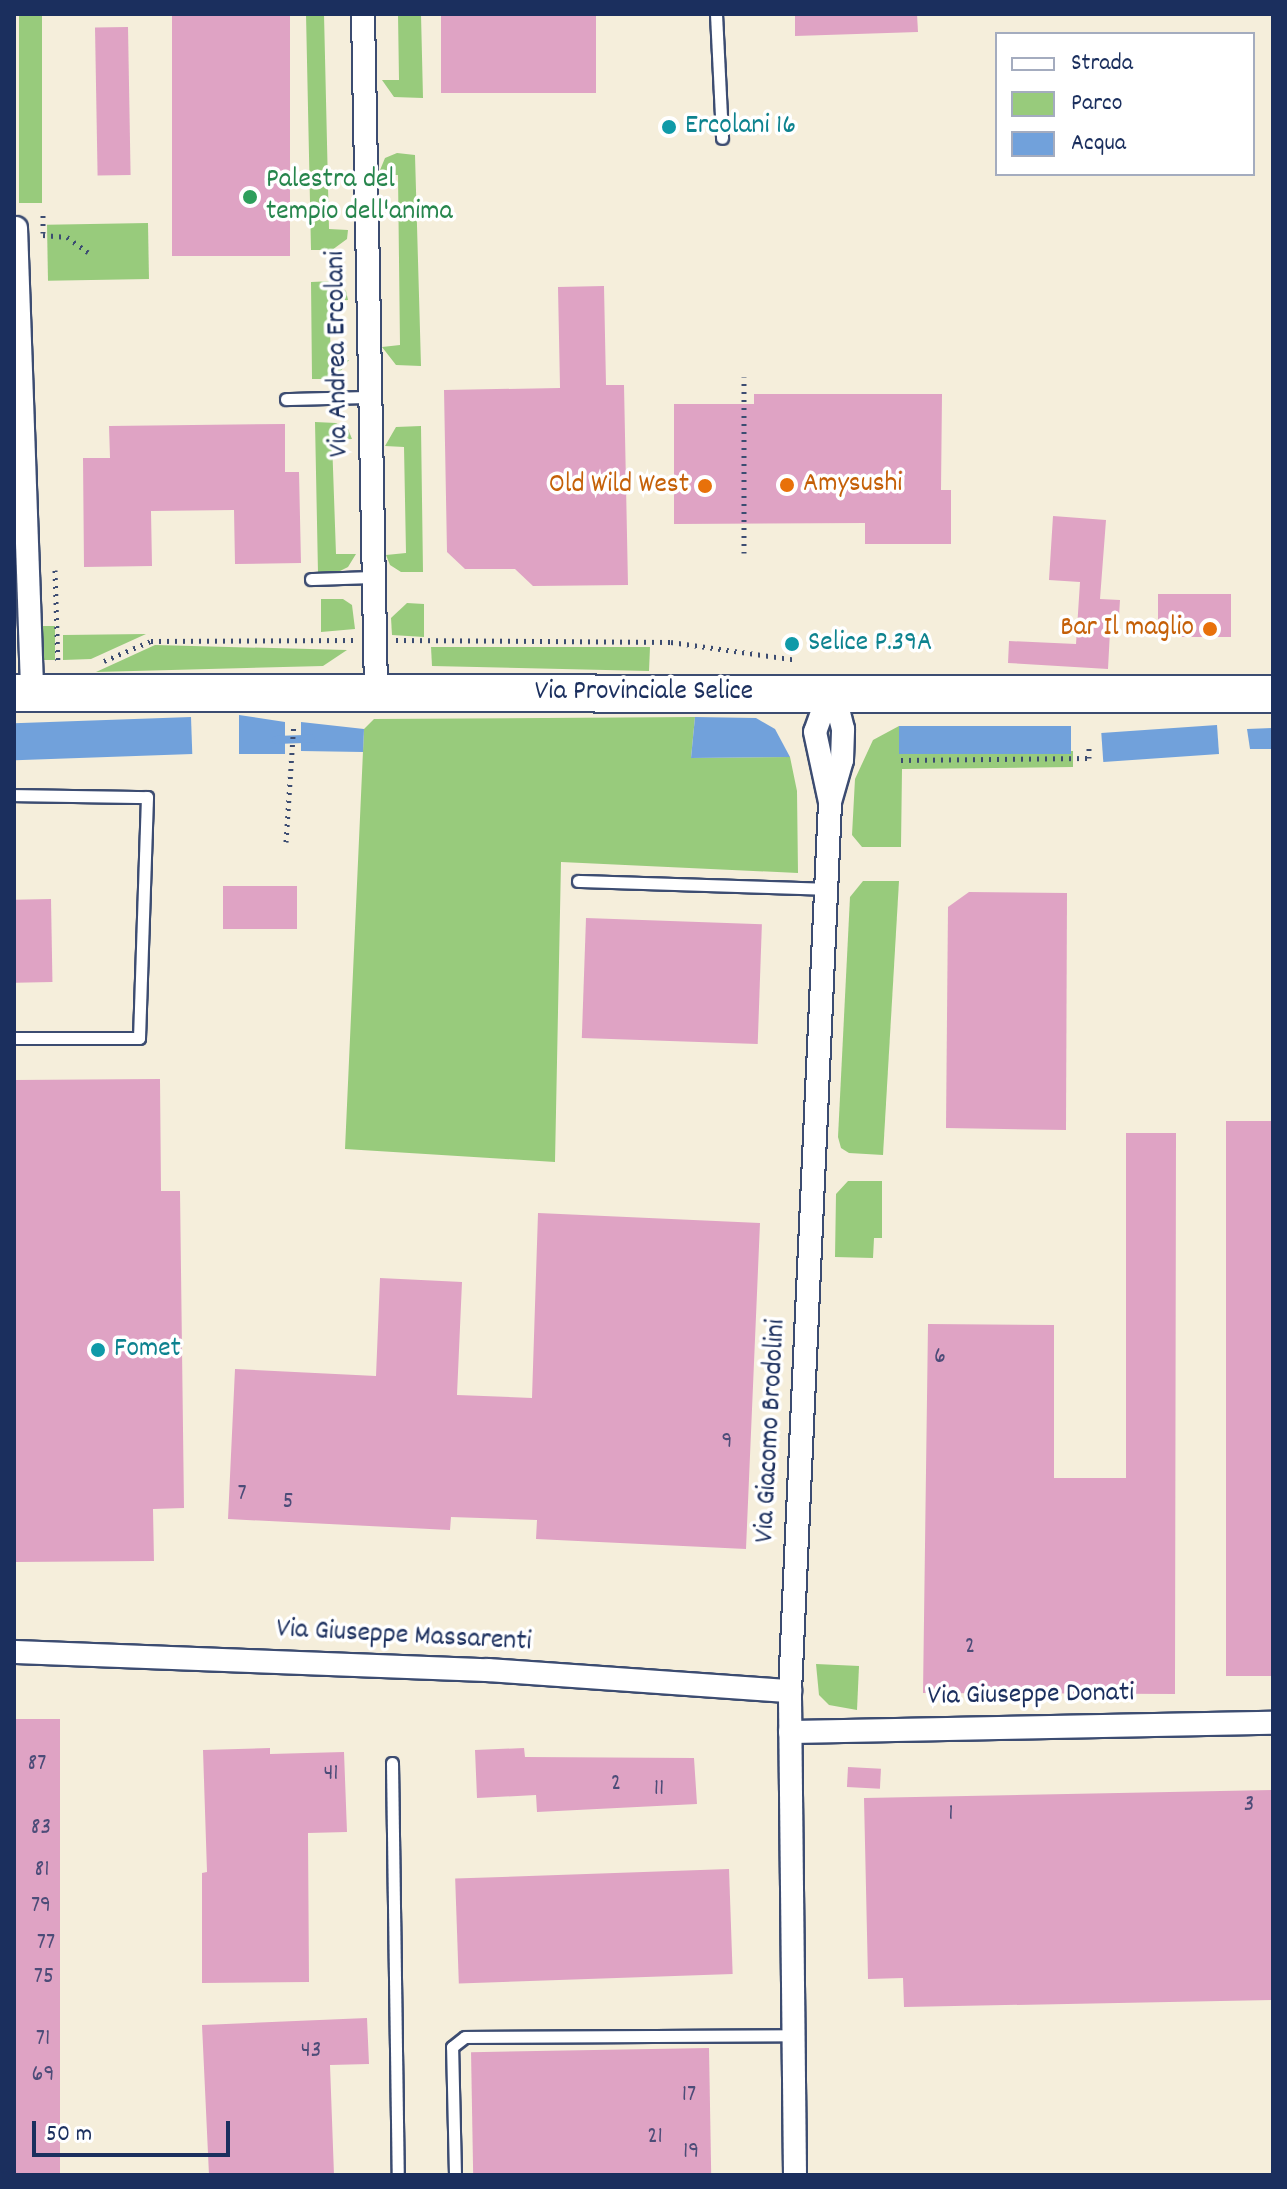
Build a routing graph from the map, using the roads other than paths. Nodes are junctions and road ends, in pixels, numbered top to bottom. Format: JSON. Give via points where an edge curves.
{"nodes":[{"id":1,"x":363,"y":14,"type":"edge"},
{"id":2,"x":716,"y":14,"type":"edge"},
{"id":3,"x":722,"y":138,"type":"dead end"},
{"id":4,"x":16,"y":228,"type":"edge"},
{"id":5,"x":370,"y":397,"type":"junction"},
{"id":6,"x":286,"y":399,"type":"dead end"},
{"id":7,"x":374,"y":577,"type":"junction"},
{"id":8,"x":311,"y":579,"type":"dead end"},
{"id":9,"x":25,"y":684,"type":"edge"},
{"id":10,"x":376,"y":693,"type":"junction"},
{"id":11,"x":783,"y":694,"type":"junction"},
{"id":12,"x":832,"y":694,"type":"junction"},
{"id":13,"x":872,"y":694,"type":"junction"},
{"id":14,"x":1273,"y":694,"type":"edge"},
{"id":15,"x":843,"y":729,"type":"junction"},
{"id":16,"x":815,"y":732,"type":"junction"},
{"id":17,"x":14,"y":795,"type":"edge"},
{"id":18,"x":830,"y":802,"type":"junction"},
{"id":19,"x":578,"y":881,"type":"dead end"},
{"id":20,"x":826,"y":889,"type":"junction"},
{"id":21,"x":14,"y":1038,"type":"edge"},
{"id":22,"x":14,"y":1652,"type":"edge"},
{"id":23,"x":790,"y":1691,"type":"junction"},
{"id":24,"x":1273,"y":1723,"type":"edge"},
{"id":25,"x":790,"y":1732,"type":"junction"},
{"id":26,"x":392,"y":1763,"type":"dead end"},
{"id":27,"x":793,"y":2035,"type":"junction"},
{"id":28,"x":398,"y":2175,"type":"edge"},
{"id":29,"x":455,"y":2175,"type":"edge"},
{"id":30,"x":795,"y":2175,"type":"edge"}],
"edges":[{"from":1,"to":5,"type":"street","name":"Via Andrea Ercolani"},
{"from":2,"to":3,"type":"lane"},
{"from":4,"to":9,"type":"street"},
{"from":5,"to":6,"type":"lane"},
{"from":5,"to":7,"type":"street","name":"Via Andrea Ercolani"},
{"from":7,"to":8,"type":"lane"},
{"from":7,"to":10,"type":"street","name":"Via Andrea Ercolani"},
{"from":9,"to":10,"type":"main road","name":"Via Provinciale Selice"},
{"from":10,"to":11,"type":"main road","name":"Via Provinciale Selice"},
{"from":11,"to":12,"type":"main road","name":"Via Provinciale Selice"},
{"from":11,"to":16,"type":"street"},
{"from":12,"to":13,"type":"main road","name":"Via Provinciale Selice"},
{"from":12,"to":15,"type":"street","name":"Via Giacomo Brodolini"},
{"from":12,"to":16,"type":"street"},
{"from":13,"to":14,"type":"main road","name":"Via Provinciale Selice"},
{"from":13,"to":15,"type":"street"},
{"from":15,"to":18,"type":"street","name":"Via Giacomo Brodolini","via":[[842,760]]},
{"from":16,"to":18,"type":"street"},
{"from":17,"to":21,"type":"lane","via":[[147,797],[139,1038]]},
{"from":18,"to":20,"type":"street","name":"Via Giacomo Brodolini"},
{"from":19,"to":20,"type":"lane"},
{"from":20,"to":23,"type":"street","name":"Via Giacomo Brodolini"},
{"from":22,"to":23,"type":"street","name":"Via Giuseppe Massarenti","via":[[473,1669]]},
{"from":23,"to":25,"type":"street","name":"Via Giacomo Brodolini"},
{"from":24,"to":25,"type":"street","name":"Via Giuseppe Donati"},
{"from":25,"to":27,"type":"street","name":"Via Giacomo Brodolini"},
{"from":26,"to":28,"type":"lane"},
{"from":27,"to":29,"type":"lane","via":[[465,2037],[452,2047]]},
{"from":27,"to":30,"type":"street","name":"Via Giacomo Brodolini"}]}
